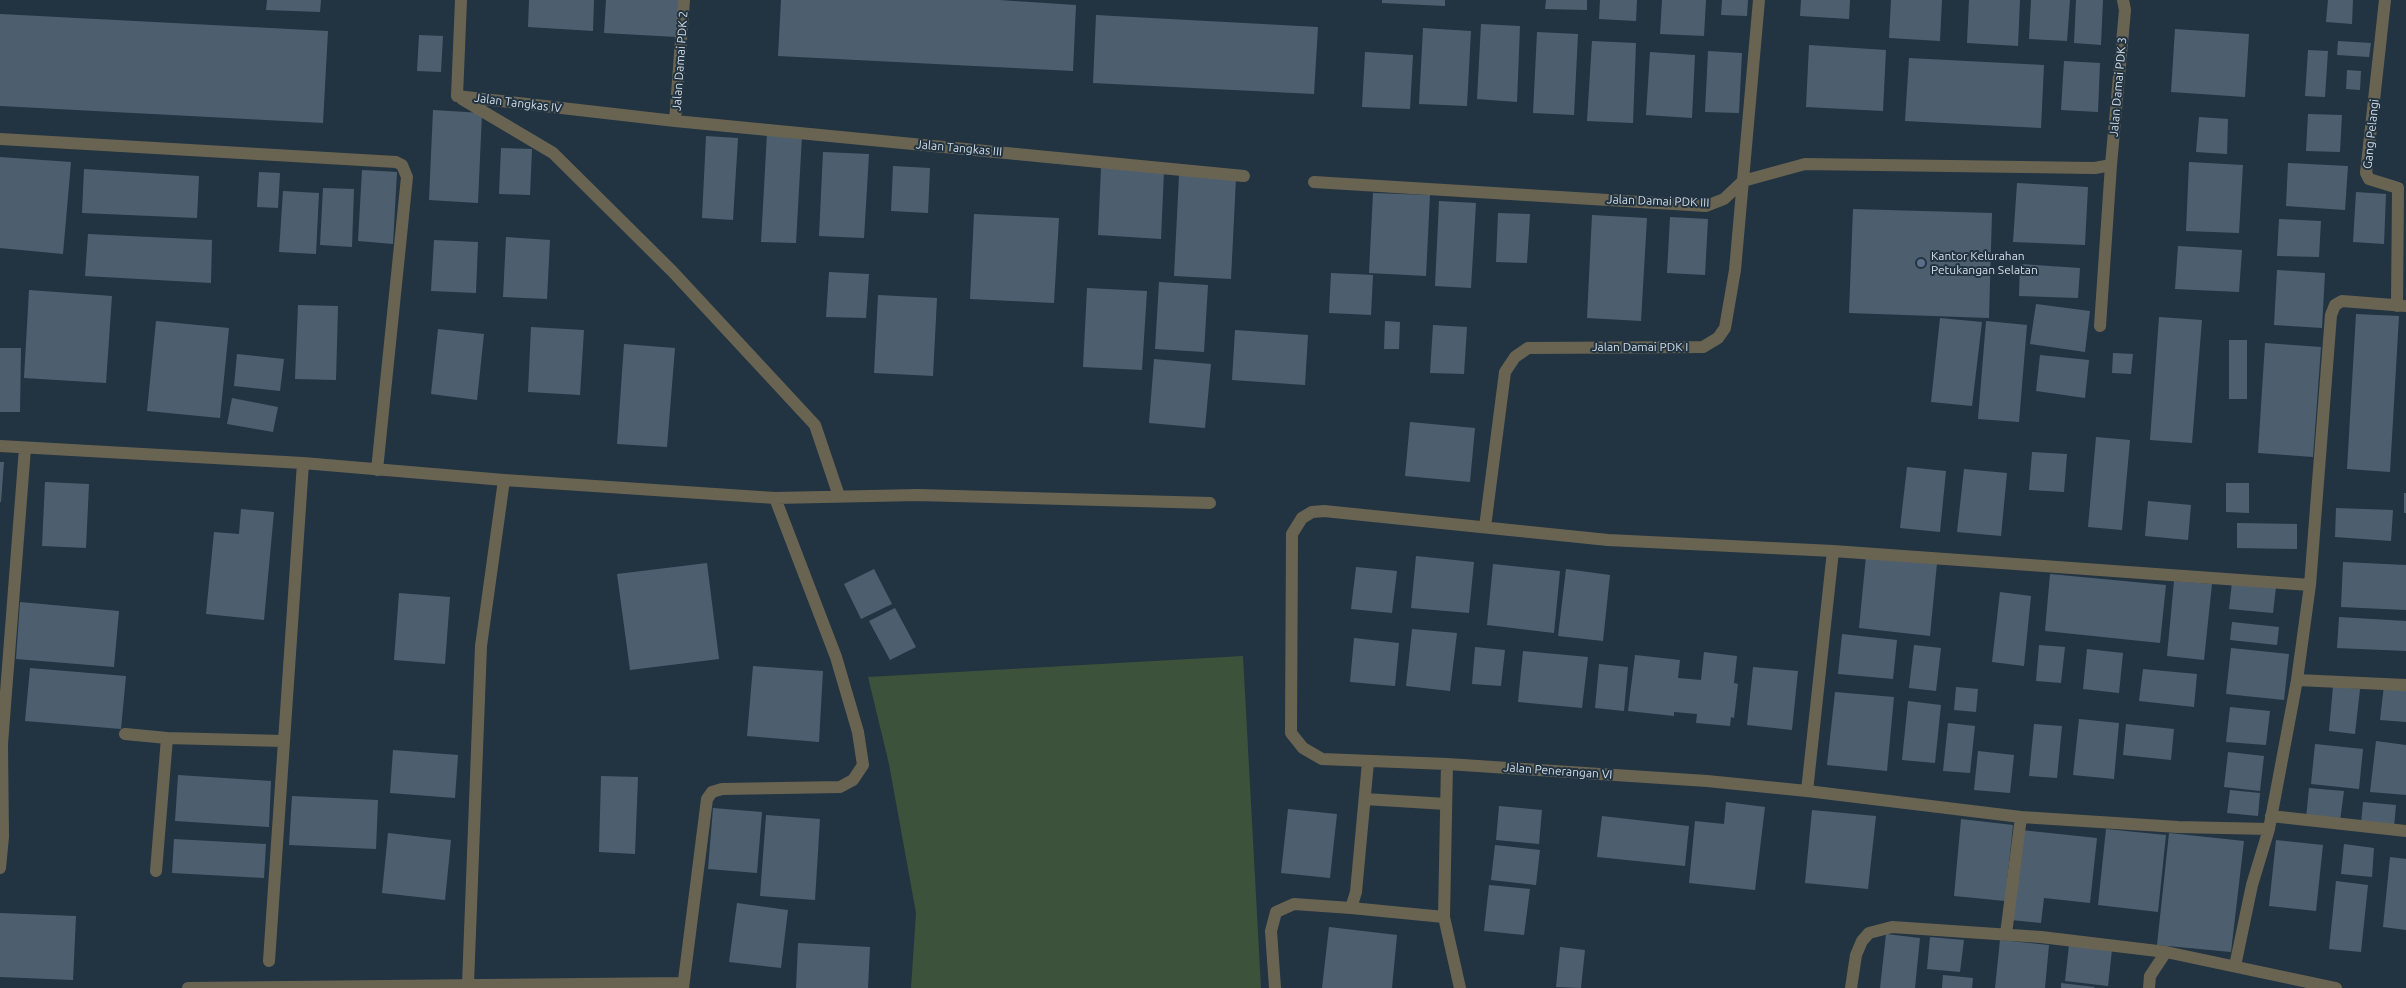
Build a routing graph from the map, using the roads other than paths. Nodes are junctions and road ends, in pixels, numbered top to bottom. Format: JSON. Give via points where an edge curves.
{"nodes":[{"id":1,"x":461,"y":0,"type":"edge"},
{"id":2,"x":684,"y":0,"type":"edge"},
{"id":3,"x":1759,"y":0,"type":"edge"},
{"id":4,"x":2385,"y":0,"type":"edge"},
{"id":5,"x":2124,"y":5,"type":"edge"},
{"id":6,"x":457,"y":96,"type":"junction"},
{"id":7,"x":675,"y":121,"type":"junction"},
{"id":8,"x":0,"y":140,"type":"edge"},
{"id":9,"x":2111,"y":164,"type":"junction"},
{"id":10,"x":1244,"y":176,"type":"dead end"},
{"id":11,"x":1743,"y":181,"type":"junction"},
{"id":12,"x":1314,"y":182,"type":"dead end"},
{"id":13,"x":2402,"y":306,"type":"edge"},
{"id":14,"x":2100,"y":326,"type":"dead end"},
{"id":15,"x":0,"y":446,"type":"edge"},
{"id":16,"x":26,"y":448,"type":"junction"},
{"id":17,"x":302,"y":463,"type":"junction"},
{"id":18,"x":377,"y":470,"type":"junction"},
{"id":19,"x":504,"y":480,"type":"junction"},
{"id":20,"x":840,"y":496,"type":"junction"},
{"id":21,"x":775,"y":498,"type":"junction"},
{"id":22,"x":1210,"y":503,"type":"dead end"},
{"id":23,"x":1485,"y":527,"type":"junction"},
{"id":24,"x":1832,"y":551,"type":"junction"},
{"id":25,"x":2310,"y":585,"type":"junction"},
{"id":26,"x":2297,"y":680,"type":"junction"},
{"id":27,"x":2406,"y":685,"type":"edge"},
{"id":28,"x":125,"y":734,"type":"dead end"},
{"id":29,"x":167,"y":738,"type":"junction"},
{"id":30,"x":283,"y":741,"type":"junction"},
{"id":31,"x":1368,"y":762,"type":"junction"},
{"id":32,"x":1447,"y":764,"type":"junction"},
{"id":33,"x":1807,"y":791,"type":"junction"},
{"id":34,"x":1365,"y":799,"type":"junction"},
{"id":35,"x":1446,"y":804,"type":"junction"},
{"id":36,"x":2021,"y":817,"type":"junction"},
{"id":37,"x":2270,"y":822,"type":"junction"},
{"id":38,"x":2406,"y":831,"type":"edge"},
{"id":39,"x":0,"y":868,"type":"edge"},
{"id":40,"x":156,"y":871,"type":"dead end"},
{"id":41,"x":1351,"y":908,"type":"junction"},
{"id":42,"x":1444,"y":917,"type":"junction"},
{"id":43,"x":2006,"y":934,"type":"junction"},
{"id":44,"x":2166,"y":952,"type":"junction"},
{"id":45,"x":269,"y":961,"type":"dead end"},
{"id":46,"x":2235,"y":966,"type":"junction"},
{"id":47,"x":468,"y":984,"type":"junction"},
{"id":48,"x":683,"y":986,"type":"edge"},
{"id":49,"x":188,"y":988,"type":"edge"},
{"id":50,"x":1275,"y":988,"type":"edge"},
{"id":51,"x":1460,"y":988,"type":"edge"},
{"id":52,"x":1851,"y":988,"type":"edge"},
{"id":53,"x":2149,"y":988,"type":"edge"},
{"id":54,"x":2336,"y":988,"type":"edge"}],
"edges":[{"from":1,"to":6,"type":"street","name":"Jalan Tangkas IV"},
{"from":2,"to":7,"type":"street","name":"Jalan Damai PDK 2"},
{"from":3,"to":11,"type":"street","name":"Jalan Damai PDK I"},
{"from":4,"to":13,"type":"street","name":"Gang Pelangi","via":[[2366,173],[2369,179],[2398,188]]},
{"from":5,"to":9,"type":"street","name":"Jalan Damai PDK 3"},
{"from":6,"to":7,"type":"street","name":"Jalan Tangkas IV"},
{"from":6,"to":20,"type":"street","via":[[554,153],[673,272],[815,425]]},
{"from":7,"to":10,"type":"street","name":"Jalan Tangkas III"},
{"from":8,"to":18,"type":"street","via":[[396,162],[402,166],[407,177]]},
{"from":9,"to":11,"type":"street","name":"Jalan Damai PDK III","via":[[2095,168],[1805,164]]},
{"from":9,"to":14,"type":"street","name":"Jalan Damai PDK 3"},
{"from":11,"to":12,"type":"street","name":"Jalan Damai PDK III","via":[[1724,199],[1706,206]]},
{"from":11,"to":23,"type":"street","name":"Jalan Damai PDK I","via":[[1735,270],[1725,328],[1718,338],[1703,347],[1528,348],[1515,357],[1505,372]]},
{"from":13,"to":25,"type":"street","via":[[2342,302],[2335,305],[2331,316]]},
{"from":15,"to":16,"type":"street"},
{"from":16,"to":17,"type":"street"},
{"from":16,"to":39,"type":"street","via":[[2,744]]},
{"from":17,"to":18,"type":"street"},
{"from":17,"to":30,"type":"street"},
{"from":18,"to":19,"type":"street"},
{"from":19,"to":21,"type":"street"},
{"from":19,"to":47,"type":"street","via":[[481,646]]},
{"from":20,"to":21,"type":"street"},
{"from":20,"to":22,"type":"street"},
{"from":21,"to":48,"type":"street","via":[[836,657],[858,732],[863,765],[853,780],[840,787],[722,789],[712,792],[706,799]]},
{"from":23,"to":24,"type":"street","name":"Jalan Penerangan VI","via":[[1608,540]]},
{"from":23,"to":31,"type":"street","name":"Jalan Penerangan VI","via":[[1324,511],[1312,512],[1302,518],[1292,534],[1291,733],[1303,748],[1322,760]]},
{"from":24,"to":25,"type":"street","name":"Jalan Penerangan VI"},
{"from":24,"to":33,"type":"street"},
{"from":25,"to":26,"type":"street"},
{"from":26,"to":27,"type":"street"},
{"from":26,"to":37,"type":"street"},
{"from":28,"to":29,"type":"street"},
{"from":29,"to":30,"type":"street"},
{"from":29,"to":40,"type":"street"},
{"from":30,"to":45,"type":"street"},
{"from":31,"to":32,"type":"street","name":"Jalan Penerangan VI"},
{"from":31,"to":34,"type":"street"},
{"from":32,"to":33,"type":"street","name":"Jalan Penerangan VI"},
{"from":32,"to":35,"type":"street"},
{"from":33,"to":36,"type":"street","name":"Jalan Penerangan VI"},
{"from":34,"to":35,"type":"street"},
{"from":34,"to":41,"type":"street","via":[[1356,892]]},
{"from":35,"to":42,"type":"street"},
{"from":36,"to":37,"type":"street","name":"Jalan Penerangan VI","via":[[2178,827]]},
{"from":36,"to":43,"type":"street"},
{"from":37,"to":38,"type":"street","name":"Jalan Penerangan VI"},
{"from":37,"to":46,"type":"street","via":[[2252,885]]},
{"from":41,"to":42,"type":"street"},
{"from":41,"to":50,"type":"street","via":[[1294,904],[1276,912],[1271,931]]},
{"from":42,"to":51,"type":"street"},
{"from":43,"to":44,"type":"street"},
{"from":43,"to":52,"type":"street","via":[[1892,927],[1878,929],[1862,941],[1856,955]]},
{"from":44,"to":46,"type":"street"},
{"from":44,"to":53,"type":"street","via":[[2150,976]]},
{"from":46,"to":54,"type":"street"},
{"from":47,"to":48,"type":"street"},
{"from":47,"to":49,"type":"street"}]}
